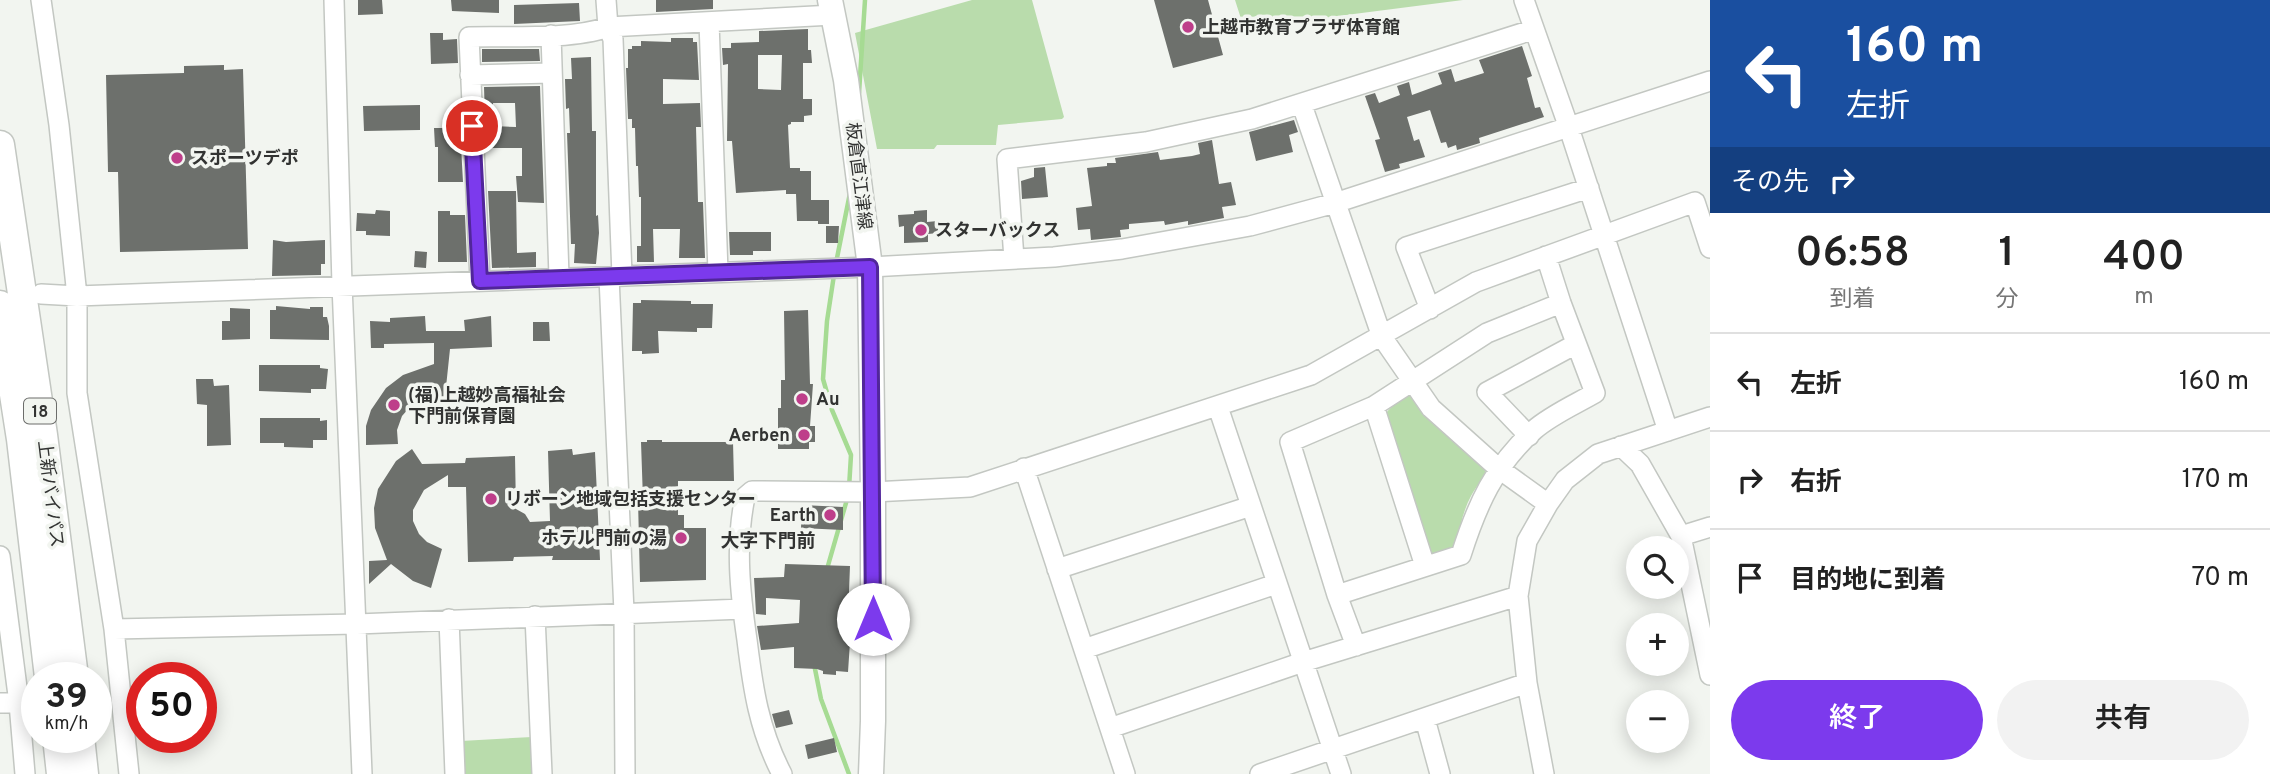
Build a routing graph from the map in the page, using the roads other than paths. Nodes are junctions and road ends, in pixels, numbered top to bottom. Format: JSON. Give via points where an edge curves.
{"nodes":[{"id":1,"x":41,"y":0,"type":"edge"},
{"id":2,"x":334,"y":0,"type":"edge"},
{"id":3,"x":606,"y":0,"type":"edge"},
{"id":4,"x":1524,"y":0,"type":"edge"},
{"id":5,"x":831,"y":8,"type":"edge"},
{"id":6,"x":709,"y":22,"type":"junction"},
{"id":7,"x":608,"y":27,"type":"junction"},
{"id":8,"x":1532,"y":30,"type":"junction"},
{"id":9,"x":551,"y":34,"type":"junction"},
{"id":10,"x":552,"y":73,"type":"junction"},
{"id":11,"x":470,"y":75,"type":"junction"},
{"id":12,"x":1710,"y":81,"type":"edge"},
{"id":13,"x":1302,"y":105,"type":"junction"},
{"id":14,"x":1568,"y":125,"type":"junction"},
{"id":15,"x":0,"y":145,"type":"edge"},
{"id":16,"x":1589,"y":188,"type":"junction"},
{"id":17,"x":1335,"y":203,"type":"junction"},
{"id":18,"x":1604,"y":235,"type":"junction"},
{"id":19,"x":1710,"y":248,"type":"edge"},
{"id":20,"x":1546,"y":256,"type":"junction"},
{"id":21,"x":1014,"y":258,"type":"junction"},
{"id":22,"x":870,"y":267,"type":"junction"},
{"id":23,"x":718,"y":272,"type":"junction"},
{"id":24,"x":616,"y":276,"type":"junction"},
{"id":25,"x":559,"y":277,"type":"junction"},
{"id":26,"x":480,"y":281,"type":"junction"},
{"id":27,"x":342,"y":285,"type":"junction"},
{"id":28,"x":41,"y":294,"type":"dead end"},
{"id":29,"x":76,"y":296,"type":"junction"},
{"id":30,"x":1561,"y":303,"type":"junction"},
{"id":31,"x":0,"y":305,"type":"edge"},
{"id":32,"x":1430,"y":309,"type":"junction"},
{"id":33,"x":1382,"y":337,"type":"junction"},
{"id":34,"x":1576,"y":344,"type":"junction"},
{"id":35,"x":1412,"y":380,"type":"junction"},
{"id":36,"x":1374,"y":406,"type":"junction"},
{"id":37,"x":1218,"y":407,"type":"junction"},
{"id":38,"x":1710,"y":417,"type":"edge"},
{"id":39,"x":1668,"y":431,"type":"junction"},
{"id":40,"x":1529,"y":436,"type":"junction"},
{"id":41,"x":1621,"y":446,"type":"junction"},
{"id":42,"x":1024,"y":468,"type":"junction"},
{"id":43,"x":1498,"y":468,"type":"junction"},
{"id":44,"x":873,"y":492,"type":"junction"},
{"id":45,"x":1548,"y":504,"type":"junction"},
{"id":46,"x":1251,"y":506,"type":"junction"},
{"id":47,"x":1710,"y":527,"type":"edge"},
{"id":48,"x":1681,"y":536,"type":"joint"},
{"id":49,"x":0,"y":556,"type":"edge"},
{"id":50,"x":1425,"y":566,"type":"junction"},
{"id":51,"x":1057,"y":569,"type":"junction"},
{"id":52,"x":1689,"y":574,"type":"edge"},
{"id":53,"x":1276,"y":584,"type":"junction"},
{"id":54,"x":1337,"y":595,"type":"junction"},
{"id":55,"x":1518,"y":596,"type":"junction"},
{"id":56,"x":743,"y":609,"type":"junction"},
{"id":57,"x":624,"y":612,"type":"junction"},
{"id":58,"x":535,"y":616,"type":"junction"},
{"id":59,"x":449,"y":619,"type":"junction"},
{"id":60,"x":357,"y":624,"type":"junction"},
{"id":61,"x":114,"y":629,"type":"junction"},
{"id":62,"x":1356,"y":646,"type":"junction"},
{"id":63,"x":1084,"y":649,"type":"junction"},
{"id":64,"x":47,"y":662,"type":"edge"},
{"id":65,"x":72,"y":662,"type":"edge"},
{"id":66,"x":1303,"y":662,"type":"junction"},
{"id":67,"x":1710,"y":675,"type":"edge"},
{"id":68,"x":1527,"y":684,"type":"junction"},
{"id":69,"x":9,"y":703,"type":"edge"},
{"id":70,"x":1424,"y":719,"type":"junction"},
{"id":71,"x":1110,"y":728,"type":"junction"},
{"id":72,"x":1332,"y":750,"type":"junction"},
{"id":73,"x":59,"y":753,"type":"edge"},
{"id":74,"x":82,"y":753,"type":"edge"},
{"id":75,"x":25,"y":774,"type":"edge"},
{"id":76,"x":61,"y":774,"type":"edge"},
{"id":77,"x":84,"y":774,"type":"edge"},
{"id":78,"x":129,"y":774,"type":"edge"},
{"id":79,"x":362,"y":774,"type":"edge"},
{"id":80,"x":455,"y":774,"type":"edge"},
{"id":81,"x":542,"y":774,"type":"edge"},
{"id":82,"x":625,"y":774,"type":"edge"},
{"id":83,"x":782,"y":774,"type":"edge"},
{"id":84,"x":871,"y":774,"type":"edge"},
{"id":85,"x":1125,"y":774,"type":"edge"},
{"id":86,"x":1260,"y":774,"type":"edge"},
{"id":87,"x":1341,"y":774,"type":"edge"},
{"id":88,"x":1440,"y":774,"type":"edge"},
{"id":89,"x":1544,"y":774,"type":"edge"}],
"edges":[{"from":1,"to":29,"type":"street"},
{"from":2,"to":27,"type":"street"},
{"from":3,"to":7,"type":"street"},
{"from":4,"to":8,"type":"street"},
{"from":5,"to":6,"type":"street"},
{"from":5,"to":22,"type":"main road","name":"板倉直江津線","via":[[846,80]]},
{"from":6,"to":7,"type":"street"},
{"from":6,"to":23,"type":"street"},
{"from":7,"to":9,"type":"street","via":[[596,32]]},
{"from":7,"to":24,"type":"street","via":[[613,39]]},
{"from":8,"to":13,"type":"street"},
{"from":8,"to":14,"type":"street"},
{"from":9,"to":10,"type":"street"},
{"from":9,"to":11,"type":"street","via":[[469,37]]},
{"from":10,"to":11,"type":"street"},
{"from":10,"to":25,"type":"street"},
{"from":11,"to":26,"type":"street"},
{"from":12,"to":14,"type":"street"},
{"from":13,"to":17,"type":"street"},
{"from":13,"to":21,"type":"street","via":[[1146,142],[1007,159]]},
{"from":14,"to":16,"type":"street"},
{"from":14,"to":17,"type":"street"},
{"from":15,"to":65,"type":"highway","name":"上新バイパス","number":"18"},
{"from":16,"to":18,"type":"street"},
{"from":16,"to":32,"type":"street","via":[[1406,247]]},
{"from":17,"to":21,"type":"street","via":[[1173,241]]},
{"from":17,"to":33,"type":"street"},
{"from":18,"to":19,"type":"street","via":[[1695,202]]},
{"from":18,"to":20,"type":"street"},
{"from":18,"to":39,"type":"street"},
{"from":20,"to":30,"type":"street"},
{"from":20,"to":32,"type":"street","via":[[1476,282]]},
{"from":21,"to":22,"type":"street"},
{"from":22,"to":23,"type":"street"},
{"from":22,"to":44,"type":"main road","name":"板倉直江津線"},
{"from":23,"to":24,"type":"street"},
{"from":24,"to":25,"type":"street"},
{"from":24,"to":57,"type":"street"},
{"from":25,"to":26,"type":"street"},
{"from":26,"to":27,"type":"street"},
{"from":27,"to":29,"type":"street"},
{"from":27,"to":60,"type":"street"},
{"from":28,"to":29,"type":"street"},
{"from":29,"to":61,"type":"street","via":[[77,393]]},
{"from":30,"to":34,"type":"street"},
{"from":30,"to":35,"type":"street","via":[[1487,333]]},
{"from":31,"to":64,"type":"highway","name":"上新バイパス","number":"18"},
{"from":32,"to":33,"type":"street"},
{"from":33,"to":35,"type":"street"},
{"from":33,"to":37,"type":"street","via":[[1311,375]]},
{"from":34,"to":40,"type":"street","via":[[1595,393]]},
{"from":34,"to":40,"type":"street","via":[[1487,392]]},
{"from":35,"to":36,"type":"street"},
{"from":35,"to":43,"type":"street","via":[[1431,408]]},
{"from":36,"to":50,"type":"street"},
{"from":36,"to":54,"type":"street","via":[[1290,442]]},
{"from":37,"to":42,"type":"street"},
{"from":37,"to":46,"type":"street"},
{"from":38,"to":39,"type":"street"},
{"from":39,"to":41,"type":"street"},
{"from":40,"to":43,"type":"street"},
{"from":41,"to":45,"type":"street","via":[[1598,454],[1565,480]]},
{"from":41,"to":48,"type":"street","via":[[1640,464]]},
{"from":42,"to":44,"type":"street","via":[[970,487]]},
{"from":42,"to":51,"type":"street"},
{"from":43,"to":45,"type":"street"},
{"from":43,"to":50,"type":"street","via":[[1480,500],[1461,555]]},
{"from":44,"to":56,"type":"street","via":[[752,491],[745,497],[739,559]]},
{"from":44,"to":84,"type":"main road","name":"板倉直江津線"},
{"from":45,"to":55,"type":"street","via":[[1527,541]]},
{"from":46,"to":51,"type":"street"},
{"from":46,"to":53,"type":"street"},
{"from":47,"to":48,"type":"street"},
{"from":49,"to":69,"type":"street"},
{"from":50,"to":54,"type":"street"},
{"from":51,"to":63,"type":"street"},
{"from":52,"to":67,"type":"street"},
{"from":53,"to":63,"type":"street"},
{"from":53,"to":66,"type":"street"},
{"from":54,"to":62,"type":"street"},
{"from":55,"to":62,"type":"street"},
{"from":55,"to":68,"type":"street"},
{"from":56,"to":57,"type":"street"},
{"from":56,"to":83,"type":"street","via":[[755,704],[769,751]]},
{"from":57,"to":58,"type":"street"},
{"from":57,"to":82,"type":"street"},
{"from":58,"to":59,"type":"street"},
{"from":58,"to":81,"type":"street"},
{"from":59,"to":60,"type":"street"},
{"from":59,"to":80,"type":"street"},
{"from":60,"to":61,"type":"street"},
{"from":60,"to":79,"type":"street"},
{"from":61,"to":78,"type":"street"},
{"from":62,"to":66,"type":"street"},
{"from":63,"to":71,"type":"street"},
{"from":66,"to":71,"type":"street"},
{"from":66,"to":72,"type":"street"},
{"from":68,"to":70,"type":"street"},
{"from":68,"to":89,"type":"street"},
{"from":69,"to":75,"type":"street"},
{"from":70,"to":72,"type":"street"},
{"from":70,"to":88,"type":"street"},
{"from":71,"to":85,"type":"street"},
{"from":72,"to":86,"type":"street"},
{"from":72,"to":87,"type":"street"},
{"from":73,"to":76,"type":"highway"},
{"from":74,"to":77,"type":"highway"}]}
